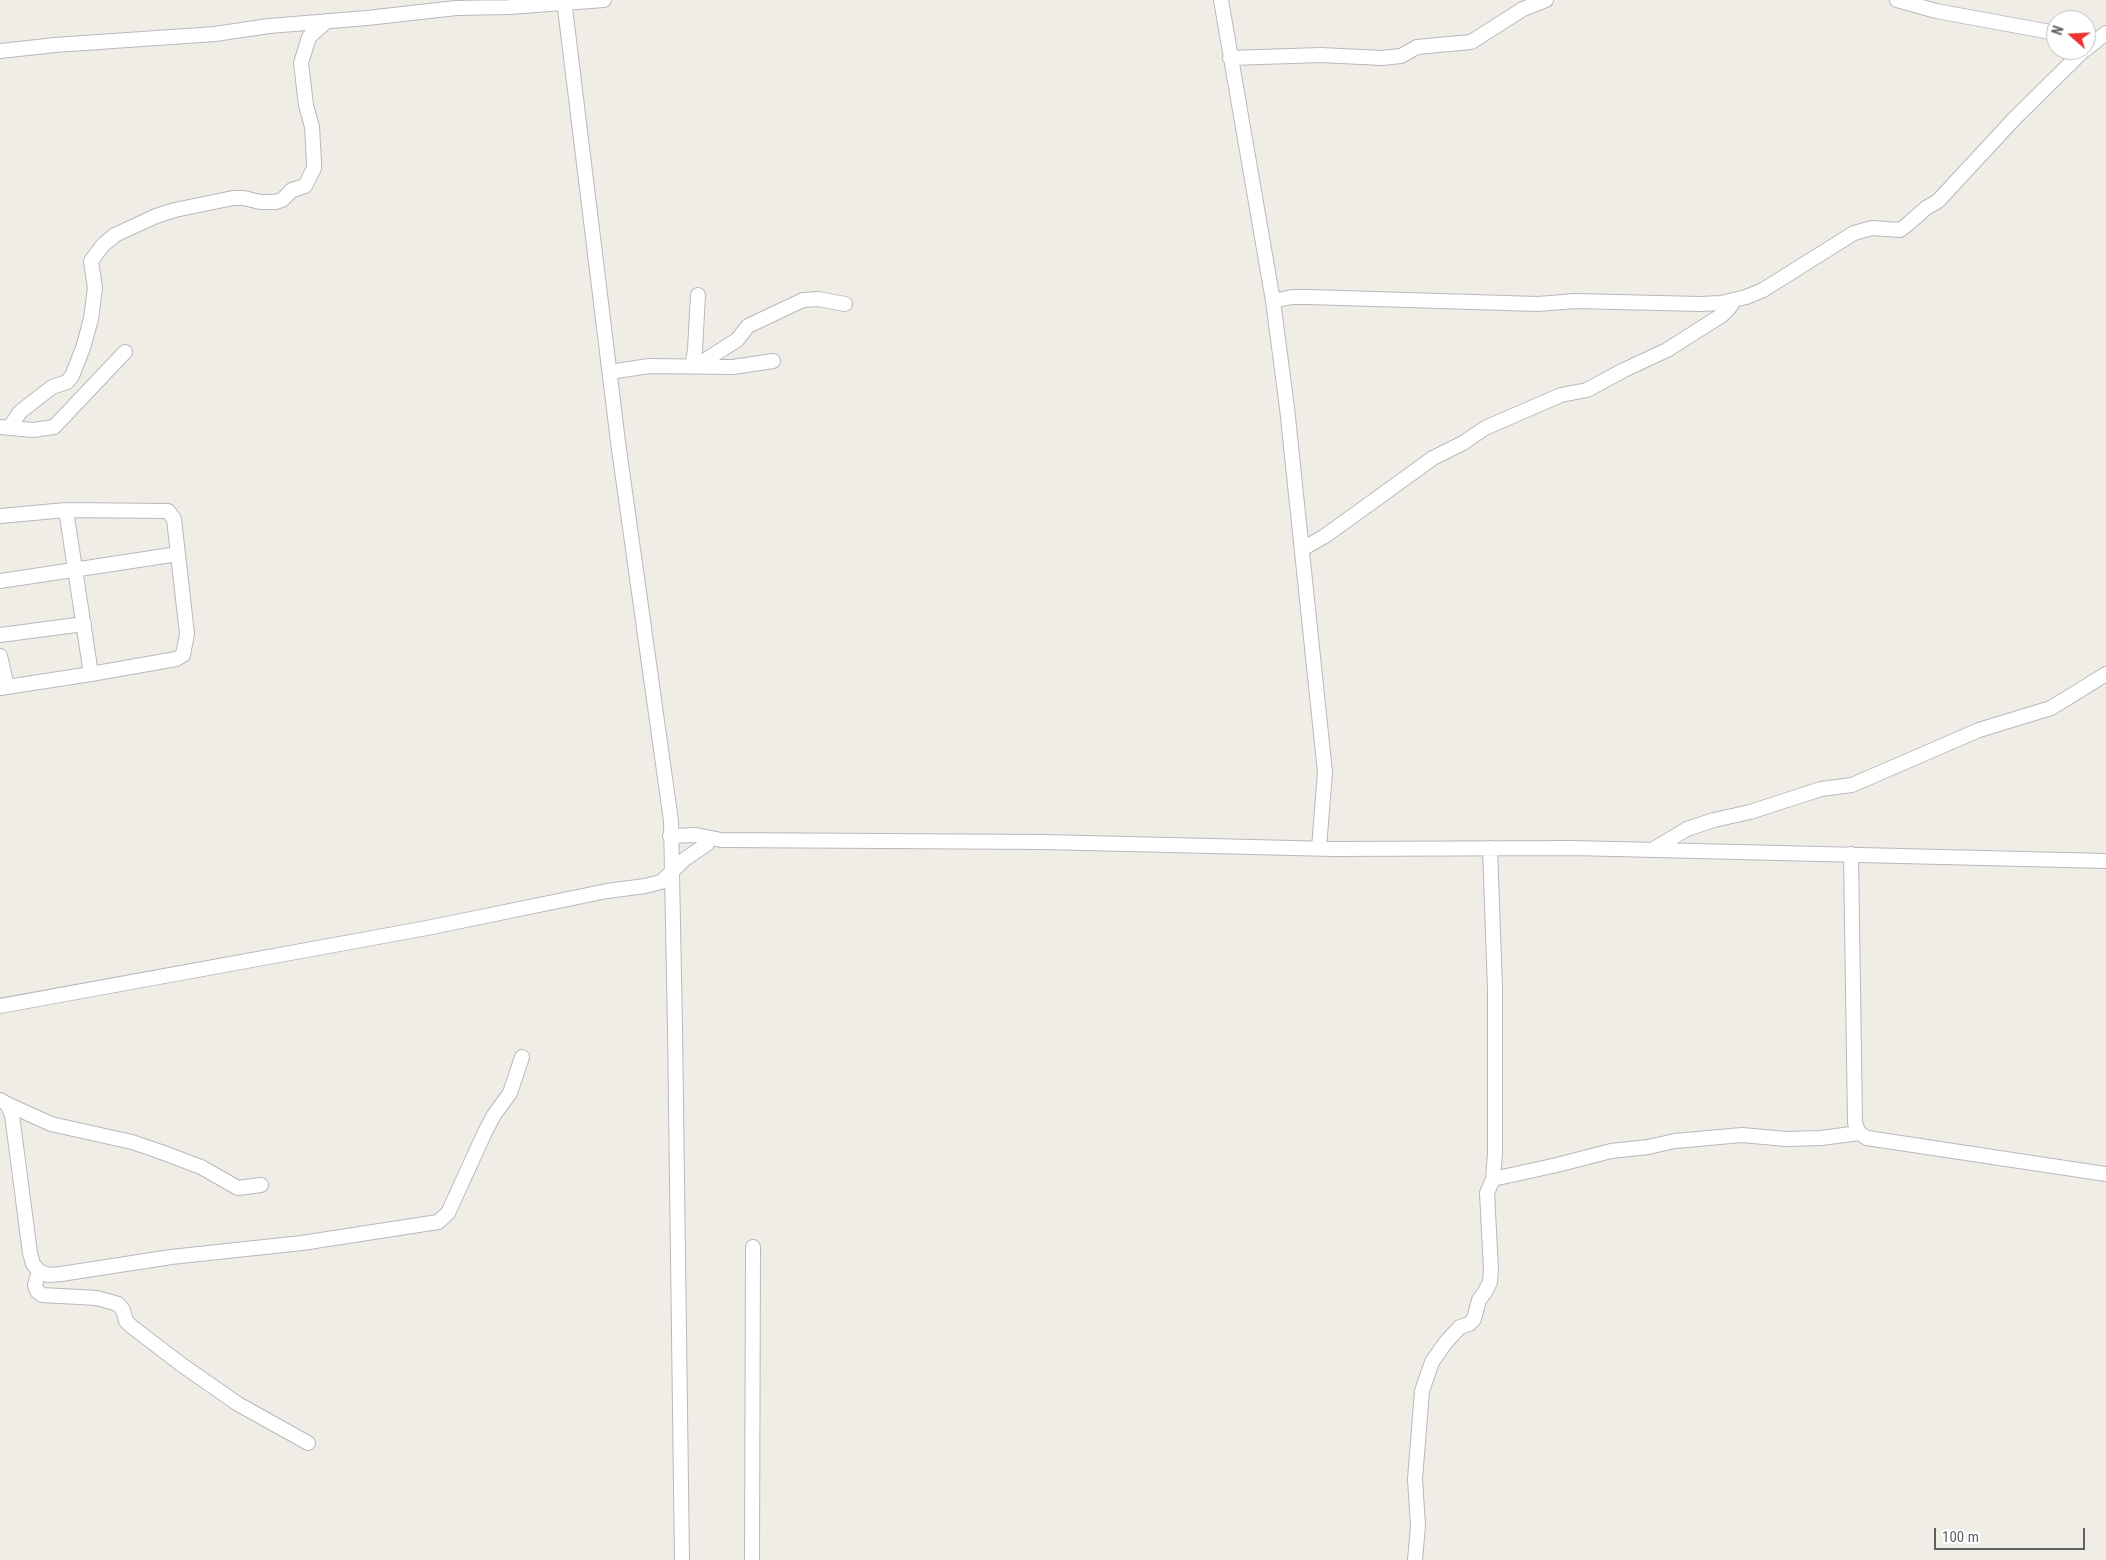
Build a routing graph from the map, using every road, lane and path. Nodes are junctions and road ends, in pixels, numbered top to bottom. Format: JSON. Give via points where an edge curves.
{"nodes":[{"id":1,"x":604,"y":0,"type":"edge"},
{"id":2,"x":1221,"y":0,"type":"edge"},
{"id":3,"x":1546,"y":0,"type":"edge"},
{"id":4,"x":1897,"y":0,"type":"edge"},
{"id":5,"x":564,"y":1,"type":"edge"},
{"id":6,"x":327,"y":21,"type":"junction"},
{"id":7,"x":2046,"y":31,"type":"edge"},
{"id":8,"x":2106,"y":33,"type":"edge"},
{"id":9,"x":2096,"y":41,"type":"edge"},
{"id":10,"x":0,"y":51,"type":"edge"},
{"id":11,"x":1230,"y":58,"type":"junction"},
{"id":12,"x":2074,"y":60,"type":"edge"},
{"id":13,"x":698,"y":295,"type":"dead end"},
{"id":14,"x":1273,"y":301,"type":"junction"},
{"id":15,"x":1734,"y":301,"type":"junction"},
{"id":16,"x":845,"y":304,"type":"dead end"},
{"id":17,"x":125,"y":352,"type":"dead end"},
{"id":18,"x":773,"y":361,"type":"dead end"},
{"id":19,"x":694,"y":366,"type":"junction"},
{"id":20,"x":610,"y":372,"type":"junction"},
{"id":21,"x":5,"y":427,"type":"edge"},
{"id":22,"x":66,"y":510,"type":"junction"},
{"id":23,"x":0,"y":516,"type":"edge"},
{"id":24,"x":1302,"y":549,"type":"junction"},
{"id":25,"x":178,"y":554,"type":"junction"},
{"id":26,"x":75,"y":569,"type":"junction"},
{"id":27,"x":0,"y":581,"type":"edge"},
{"id":28,"x":84,"y":624,"type":"junction"},
{"id":29,"x":0,"y":635,"type":"edge"},
{"id":30,"x":0,"y":656,"type":"edge"},
{"id":31,"x":91,"y":674,"type":"junction"},
{"id":32,"x":2106,"y":674,"type":"edge"},
{"id":33,"x":3,"y":687,"type":"edge"},
{"id":34,"x":671,"y":821,"type":"junction"},
{"id":35,"x":696,"y":834,"type":"junction"},
{"id":36,"x":721,"y":840,"type":"junction"},
{"id":37,"x":671,"y":842,"type":"junction"},
{"id":38,"x":707,"y":844,"type":"junction"},
{"id":39,"x":1319,"y":848,"type":"junction"},
{"id":40,"x":1490,"y":848,"type":"junction"},
{"id":41,"x":1652,"y":850,"type":"junction"},
{"id":42,"x":1850,"y":854,"type":"junction"},
{"id":43,"x":2106,"y":861,"type":"edge"},
{"id":44,"x":672,"y":872,"type":"junction"},
{"id":45,"x":0,"y":1006,"type":"edge"},
{"id":46,"x":522,"y":1057,"type":"dead end"},
{"id":47,"x":3,"y":1102,"type":"edge"},
{"id":48,"x":1859,"y":1133,"type":"junction"},
{"id":49,"x":2106,"y":1174,"type":"edge"},
{"id":50,"x":1493,"y":1179,"type":"junction"},
{"id":51,"x":261,"y":1185,"type":"dead end"},
{"id":52,"x":753,"y":1247,"type":"dead end"},
{"id":53,"x":38,"y":1271,"type":"junction"},
{"id":54,"x":308,"y":1443,"type":"dead end"},
{"id":55,"x":682,"y":1560,"type":"edge"},
{"id":56,"x":752,"y":1560,"type":"edge"},
{"id":57,"x":1415,"y":1560,"type":"edge"}],
"edges":[{"from":1,"to":5,"type":"street"},
{"from":2,"to":11,"type":"street"},
{"from":3,"to":11,"type":"street","via":[[1517,12],[1471,42],[1417,47],[1401,56]]},
{"from":4,"to":7,"type":"street","via":[[1936,12]]},
{"from":5,"to":6,"type":"street"},
{"from":5,"to":20,"type":"street"},
{"from":6,"to":10,"type":"street","via":[[215,34]]},
{"from":6,"to":21,"type":"street","via":[[309,37],[301,64],[312,126],[314,162],[305,186],[292,190],[275,202],[233,198],[175,210],[114,236],[102,245],[92,261],[95,288],[91,319],[72,376],[20,412]]},
{"from":8,"to":9,"type":"street"},
{"from":11,"to":14,"type":"street"},
{"from":12,"to":15,"type":"street","via":[[1938,201],[1900,230],[1872,228],[1854,233],[1763,290]]},
{"from":13,"to":19,"type":"street"},
{"from":14,"to":15,"type":"street","via":[[1309,296],[1538,304]]},
{"from":14,"to":24,"type":"street"},
{"from":15,"to":24,"type":"street","via":[[1722,315],[1667,350],[1587,390],[1560,396],[1485,428],[1433,458]]},
{"from":16,"to":19,"type":"street","via":[[818,298],[803,300],[748,326],[737,340]]},
{"from":17,"to":21,"type":"street","via":[[54,427],[33,430]]},
{"from":18,"to":19,"type":"street","via":[[733,368]]},
{"from":19,"to":20,"type":"street","via":[[649,366]]},
{"from":20,"to":34,"type":"street"},
{"from":22,"to":23,"type":"street"},
{"from":22,"to":25,"type":"street","via":[[168,511],[174,519]]},
{"from":22,"to":26,"type":"street"},
{"from":24,"to":39,"type":"street","via":[[1325,772]]},
{"from":25,"to":26,"type":"street"},
{"from":25,"to":31,"type":"street","via":[[187,634],[183,655],[176,659]]},
{"from":26,"to":27,"type":"street"},
{"from":26,"to":28,"type":"street"},
{"from":28,"to":29,"type":"street"},
{"from":28,"to":31,"type":"street"},
{"from":30,"to":33,"type":"street"},
{"from":31,"to":33,"type":"street"},
{"from":32,"to":41,"type":"street","via":[[2050,708],[1979,730],[1852,785],[1821,789],[1696,826]]},
{"from":34,"to":35,"type":"street"},
{"from":34,"to":37,"type":"street"},
{"from":35,"to":36,"type":"street"},
{"from":35,"to":37,"type":"street"},
{"from":36,"to":38,"type":"street"},
{"from":36,"to":39,"type":"street"},
{"from":37,"to":38,"type":"street"},
{"from":37,"to":44,"type":"street"},
{"from":38,"to":44,"type":"street"},
{"from":39,"to":40,"type":"street"},
{"from":40,"to":41,"type":"street"},
{"from":40,"to":50,"type":"street","via":[[1495,989]]},
{"from":41,"to":42,"type":"street"},
{"from":42,"to":43,"type":"street"},
{"from":42,"to":48,"type":"street","via":[[1855,1123]]},
{"from":44,"to":45,"type":"street","via":[[661,882],[645,886]]},
{"from":44,"to":55,"type":"street"},
{"from":46,"to":53,"type":"street","via":[[510,1093],[485,1132],[448,1213],[438,1222],[61,1274],[48,1275]]},
{"from":47,"to":51,"type":"street","via":[[51,1124],[132,1142],[164,1153],[201,1167],[238,1188]]},
{"from":47,"to":53,"type":"street","via":[[12,1115],[30,1252]]},
{"from":48,"to":49,"type":"street","via":[[1867,1138]]},
{"from":48,"to":50,"type":"street","via":[[1821,1138],[1742,1135],[1675,1141],[1611,1151]]},
{"from":50,"to":57,"type":"street","via":[[1487,1194],[1490,1282],[1479,1300],[1474,1319],[1454,1332],[1432,1362],[1422,1391],[1415,1479],[1418,1526]]},
{"from":52,"to":56,"type":"street"},
{"from":53,"to":54,"type":"street","via":[[35,1285],[42,1295],[97,1298],[118,1304],[131,1326],[182,1365],[238,1404]]}]}
